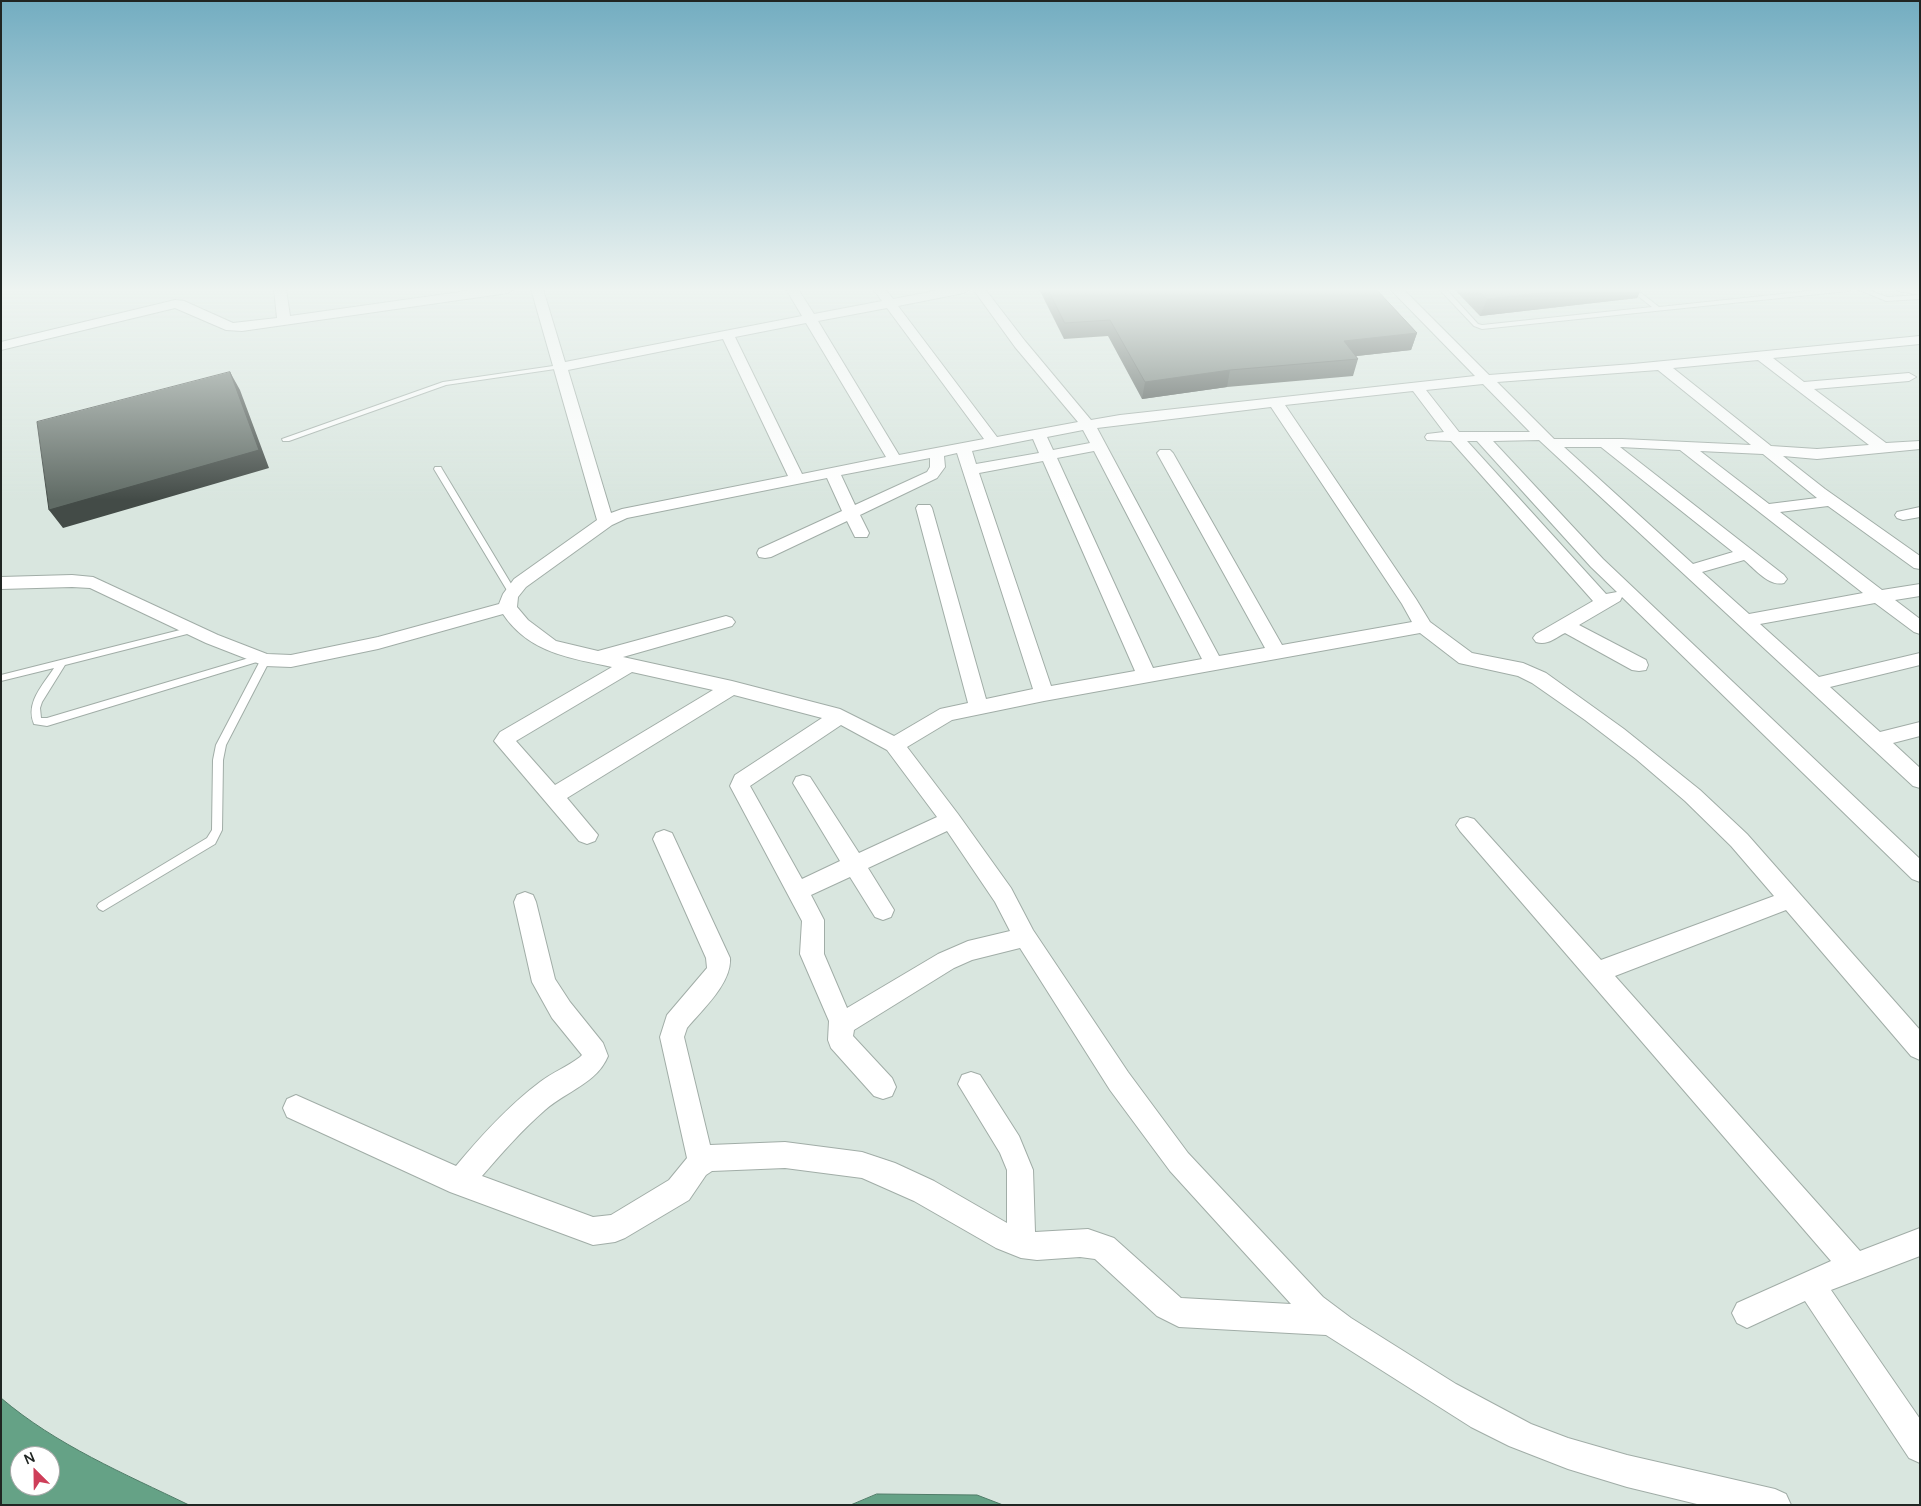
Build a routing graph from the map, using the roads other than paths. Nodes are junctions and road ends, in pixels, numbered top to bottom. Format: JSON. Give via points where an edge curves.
{"nodes":[{"id":1,"x":558,"y":359,"type":"edge"},
{"id":2,"x":599,"y":359,"type":"edge"},
{"id":3,"x":739,"y":359,"type":"edge"},
{"id":4,"x":834,"y":359,"type":"edge"},
{"id":5,"x":932,"y":359,"type":"edge"},
{"id":6,"x":1033,"y":359,"type":"edge"},
{"id":7,"x":1468,"y":359,"type":"edge"},
{"id":8,"x":1718,"y":359,"type":"edge"},
{"id":9,"x":1766,"y":359,"type":"edge"},
{"id":10,"x":1661,"y":365,"type":"junction"},
{"id":11,"x":560,"y":367,"type":"junction"},
{"id":12,"x":1909,"y":377,"type":"dead end"},
{"id":13,"x":1487,"y":378,"type":"junction"},
{"id":14,"x":1416,"y":386,"type":"junction"},
{"id":15,"x":1801,"y":386,"type":"junction"},
{"id":16,"x":1276,"y":403,"type":"junction"},
{"id":17,"x":1088,"y":425,"type":"junction"},
{"id":18,"x":1038,"y":434,"type":"junction"},
{"id":19,"x":1432,"y":437,"type":"dead end"},
{"id":20,"x":1455,"y":437,"type":"junction"},
{"id":21,"x":1481,"y":437,"type":"junction"},
{"id":22,"x":286,"y":439,"type":"dead end"},
{"id":23,"x":1546,"y":440,"type":"junction"},
{"id":24,"x":993,"y":442,"type":"junction"},
{"id":25,"x":1605,"y":443,"type":"junction"},
{"id":26,"x":1919,"y":445,"type":"edge"},
{"id":27,"x":1099,"y":446,"type":"junction"},
{"id":28,"x":1684,"y":446,"type":"junction"},
{"id":29,"x":963,"y":447,"type":"junction"},
{"id":30,"x":1883,"y":448,"type":"junction"},
{"id":31,"x":1766,"y":450,"type":"junction"},
{"id":32,"x":936,"y":452,"type":"junction"},
{"id":33,"x":1165,"y":453,"type":"dead end"},
{"id":34,"x":1048,"y":456,"type":"junction"},
{"id":35,"x":895,"y":460,"type":"junction"},
{"id":36,"x":438,"y":469,"type":"dead end"},
{"id":37,"x":970,"y":470,"type":"junction"},
{"id":38,"x":832,"y":472,"type":"junction"},
{"id":39,"x":797,"y":479,"type":"junction"},
{"id":40,"x":1831,"y":501,"type":"junction"},
{"id":41,"x":924,"y":508,"type":"dead end"},
{"id":42,"x":1765,"y":509,"type":"junction"},
{"id":43,"x":851,"y":512,"type":"junction"},
{"id":44,"x":1920,"y":512,"type":"edge"},
{"id":45,"x":1903,"y":515,"type":"dead end"},
{"id":46,"x":606,"y":522,"type":"junction"},
{"id":47,"x":861,"y":534,"type":"dead end"},
{"id":48,"x":765,"y":553,"type":"dead end"},
{"id":49,"x":1747,"y":554,"type":"junction"},
{"id":50,"x":1920,"y":564,"type":"edge"},
{"id":51,"x":1690,"y":570,"type":"junction"},
{"id":52,"x":1778,"y":579,"type":"dead end"},
{"id":53,"x":1,"y":583,"type":"edge"},
{"id":54,"x":1920,"y":590,"type":"edge"},
{"id":55,"x":1625,"y":591,"type":"junction"},
{"id":56,"x":1878,"y":596,"type":"junction"},
{"id":57,"x":510,"y":599,"type":"junction"},
{"id":58,"x":1604,"y":603,"type":"junction"},
{"id":59,"x":1746,"y":621,"type":"junction"},
{"id":60,"x":726,"y":622,"type":"dead end"},
{"id":61,"x":1565,"y":625,"type":"junction"},
{"id":62,"x":1423,"y":626,"type":"junction"},
{"id":63,"x":1920,"y":628,"type":"edge"},
{"id":64,"x":192,"y":630,"type":"junction"},
{"id":65,"x":1542,"y":638,"type":"dead end"},
{"id":66,"x":1277,"y":652,"type":"junction"},
{"id":67,"x":598,"y":658,"type":"junction"},
{"id":68,"x":262,"y":659,"type":"junction"},
{"id":69,"x":1917,"y":659,"type":"dead end"},
{"id":70,"x":61,"y":664,"type":"junction"},
{"id":71,"x":1214,"y":664,"type":"junction"},
{"id":72,"x":630,"y":665,"type":"junction"},
{"id":73,"x":1639,"y":665,"type":"dead end"},
{"id":74,"x":1147,"y":676,"type":"junction"},
{"id":75,"x":1,"y":678,"type":"edge"},
{"id":76,"x":1816,"y":684,"type":"junction"},
{"id":77,"x":732,"y":688,"type":"junction"},
{"id":78,"x":1044,"y":694,"type":"junction"},
{"id":79,"x":979,"y":708,"type":"junction"},
{"id":80,"x":840,"y":716,"type":"junction"},
{"id":81,"x":1920,"y":729,"type":"edge"},
{"id":82,"x":1878,"y":740,"type":"junction"},
{"id":83,"x":894,"y":745,"type":"junction"},
{"id":84,"x":1920,"y":780,"type":"edge"},
{"id":85,"x":803,"y":783,"type":"dead end"},
{"id":86,"x":554,"y":796,"type":"junction"},
{"id":87,"x":951,"y":820,"type":"junction"},
{"id":88,"x":1467,"y":825,"type":"dead end"},
{"id":89,"x":587,"y":836,"type":"dead end"},
{"id":90,"x":664,"y":839,"type":"dead end"},
{"id":91,"x":854,"y":865,"type":"junction"},
{"id":92,"x":1920,"y":874,"type":"edge"},
{"id":93,"x":797,"y":891,"type":"junction"},
{"id":94,"x":1791,"y":899,"type":"junction"},
{"id":95,"x":525,"y":902,"type":"dead end"},
{"id":96,"x":104,"y":906,"type":"dead end"},
{"id":97,"x":883,"y":910,"type":"dead end"},
{"id":98,"x":1025,"y":937,"type":"junction"},
{"id":99,"x":1598,"y":972,"type":"junction"},
{"id":100,"x":842,"y":1024,"type":"junction"},
{"id":101,"x":1920,"y":1048,"type":"edge"},
{"id":102,"x":971,"y":1084,"type":"dead end"},
{"id":103,"x":883,"y":1087,"type":"dead end"},
{"id":104,"x":296,"y":1108,"type":"dead end"},
{"id":105,"x":701,"y":1162,"type":"junction"},
{"id":106,"x":460,"y":1182,"type":"junction"},
{"id":107,"x":1920,"y":1242,"type":"edge"},
{"id":108,"x":1022,"y":1244,"type":"junction"},
{"id":109,"x":1854,"y":1267,"type":"junction"},
{"id":110,"x":1810,"y":1284,"type":"junction"},
{"id":111,"x":1747,"y":1313,"type":"dead end"},
{"id":112,"x":1329,"y":1321,"type":"junction"},
{"id":113,"x":1920,"y":1447,"type":"edge"},
{"id":114,"x":1775,"y":1505,"type":"edge"}],
"edges":[{"from":1,"to":11,"type":"street"},
{"from":2,"to":11,"type":"street"},
{"from":3,"to":39,"type":"street"},
{"from":4,"to":35,"type":"street"},
{"from":5,"to":24,"type":"street"},
{"from":6,"to":17,"type":"street"},
{"from":7,"to":13,"type":"street"},
{"from":8,"to":10,"type":"street"},
{"from":9,"to":15,"type":"street"},
{"from":10,"to":13,"type":"street"},
{"from":10,"to":31,"type":"street"},
{"from":11,"to":22,"type":"lane","via":[[445,384]]},
{"from":11,"to":46,"type":"street"},
{"from":12,"to":15,"type":"street"},
{"from":13,"to":14,"type":"street"},
{"from":13,"to":23,"type":"street"},
{"from":14,"to":16,"type":"street"},
{"from":14,"to":20,"type":"street"},
{"from":15,"to":30,"type":"street"},
{"from":16,"to":17,"type":"street"},
{"from":16,"to":62,"type":"street"},
{"from":17,"to":18,"type":"street"},
{"from":17,"to":27,"type":"street"},
{"from":18,"to":24,"type":"street"},
{"from":18,"to":34,"type":"street"},
{"from":19,"to":20,"type":"street"},
{"from":20,"to":21,"type":"street"},
{"from":20,"to":58,"type":"street"},
{"from":21,"to":23,"type":"street"},
{"from":21,"to":55,"type":"street"},
{"from":23,"to":25,"type":"street"},
{"from":23,"to":51,"type":"street"},
{"from":24,"to":29,"type":"street"},
{"from":25,"to":28,"type":"street"},
{"from":25,"to":49,"type":"street"},
{"from":26,"to":30,"type":"street"},
{"from":27,"to":34,"type":"street"},
{"from":27,"to":71,"type":"street"},
{"from":28,"to":31,"type":"street"},
{"from":28,"to":42,"type":"street"},
{"from":29,"to":32,"type":"street"},
{"from":29,"to":37,"type":"street"},
{"from":30,"to":31,"type":"street","via":[[1816,454]]},
{"from":31,"to":40,"type":"street"},
{"from":32,"to":35,"type":"street"},
{"from":32,"to":43,"type":"street","via":[[938,470]]},
{"from":33,"to":66,"type":"street"},
{"from":34,"to":37,"type":"street"},
{"from":34,"to":74,"type":"street"},
{"from":35,"to":38,"type":"street"},
{"from":36,"to":57,"type":"lane"},
{"from":37,"to":78,"type":"street"},
{"from":38,"to":39,"type":"street"},
{"from":38,"to":43,"type":"street"},
{"from":39,"to":46,"type":"street","via":[[622,514]]},
{"from":40,"to":42,"type":"street"},
{"from":40,"to":50,"type":"street"},
{"from":41,"to":79,"type":"street"},
{"from":42,"to":56,"type":"street"},
{"from":43,"to":47,"type":"street"},
{"from":43,"to":48,"type":"street"},
{"from":44,"to":45,"type":"street"},
{"from":46,"to":57,"type":"street","via":[[520,583]]},
{"from":49,"to":51,"type":"street"},
{"from":49,"to":52,"type":"street"},
{"from":51,"to":59,"type":"street"},
{"from":53,"to":64,"type":"street","via":[[93,583]]},
{"from":54,"to":56,"type":"street"},
{"from":55,"to":58,"type":"street"},
{"from":55,"to":92,"type":"street"},
{"from":56,"to":59,"type":"street"},
{"from":56,"to":63,"type":"street"},
{"from":57,"to":67,"type":"street","via":[[520,622],[543,642]]},
{"from":57,"to":68,"type":"street","via":[[378,644],[291,661]]},
{"from":58,"to":61,"type":"street"},
{"from":59,"to":76,"type":"street"},
{"from":60,"to":67,"type":"street"},
{"from":61,"to":65,"type":"street"},
{"from":61,"to":73,"type":"street"},
{"from":62,"to":66,"type":"street"},
{"from":62,"to":94,"type":"street","via":[[1466,658],[1532,674],[1611,729],[1721,821]]},
{"from":64,"to":68,"type":"street"},
{"from":64,"to":70,"type":"lane"},
{"from":66,"to":71,"type":"street"},
{"from":67,"to":72,"type":"street"},
{"from":68,"to":70,"type":"lane","via":[[40,722],[35,708],[37,702]]},
{"from":68,"to":96,"type":"lane","via":[[221,745],[215,835],[203,847]]},
{"from":69,"to":76,"type":"street"},
{"from":70,"to":75,"type":"lane"},
{"from":71,"to":74,"type":"street"},
{"from":72,"to":77,"type":"street"},
{"from":72,"to":86,"type":"street","via":[[504,741]]},
{"from":74,"to":78,"type":"street"},
{"from":76,"to":82,"type":"street"},
{"from":77,"to":80,"type":"street"},
{"from":77,"to":86,"type":"street"},
{"from":78,"to":79,"type":"street"},
{"from":79,"to":83,"type":"street","via":[[947,714]]},
{"from":80,"to":83,"type":"street"},
{"from":80,"to":93,"type":"street","via":[[740,784]]},
{"from":81,"to":82,"type":"street"},
{"from":82,"to":84,"type":"street"},
{"from":83,"to":87,"type":"street"},
{"from":85,"to":91,"type":"street"},
{"from":86,"to":89,"type":"street"},
{"from":87,"to":91,"type":"street"},
{"from":87,"to":98,"type":"street","via":[[1004,894]]},
{"from":88,"to":99,"type":"street"},
{"from":90,"to":105,"type":"street","via":[[718,958],[716,975],[676,1023],[672,1037]]},
{"from":91,"to":93,"type":"street"},
{"from":91,"to":97,"type":"street"},
{"from":93,"to":100,"type":"street","via":[[813,920],[812,954]]},
{"from":94,"to":99,"type":"street"},
{"from":94,"to":101,"type":"street"},
{"from":95,"to":106,"type":"street","via":[[550,995],[596,1056],[589,1066],[552,1088],[526,1109],[497,1136]]},
{"from":98,"to":100,"type":"street","via":[[968,951],[946,961]]},
{"from":98,"to":112,"type":"street","via":[[1119,1082],[1179,1162]]},
{"from":99,"to":109,"type":"street"},
{"from":100,"to":103,"type":"street","via":[[842,1043]]},
{"from":102,"to":108,"type":"street","via":[[1010,1145],[1020,1170]]},
{"from":104,"to":106,"type":"street"},
{"from":105,"to":106,"type":"street","via":[[679,1190],[622,1224],[594,1232]]},
{"from":105,"to":108,"type":"street","via":[[718,1156],[785,1155],[862,1165],[904,1181]]},
{"from":107,"to":109,"type":"street"},
{"from":108,"to":112,"type":"street","via":[[1096,1244],[1167,1306],[1179,1312]]},
{"from":109,"to":110,"type":"street"},
{"from":110,"to":111,"type":"street"},
{"from":110,"to":113,"type":"street"},
{"from":112,"to":114,"type":"street","via":[[1459,1404],[1540,1443],[1631,1472]]}]}
